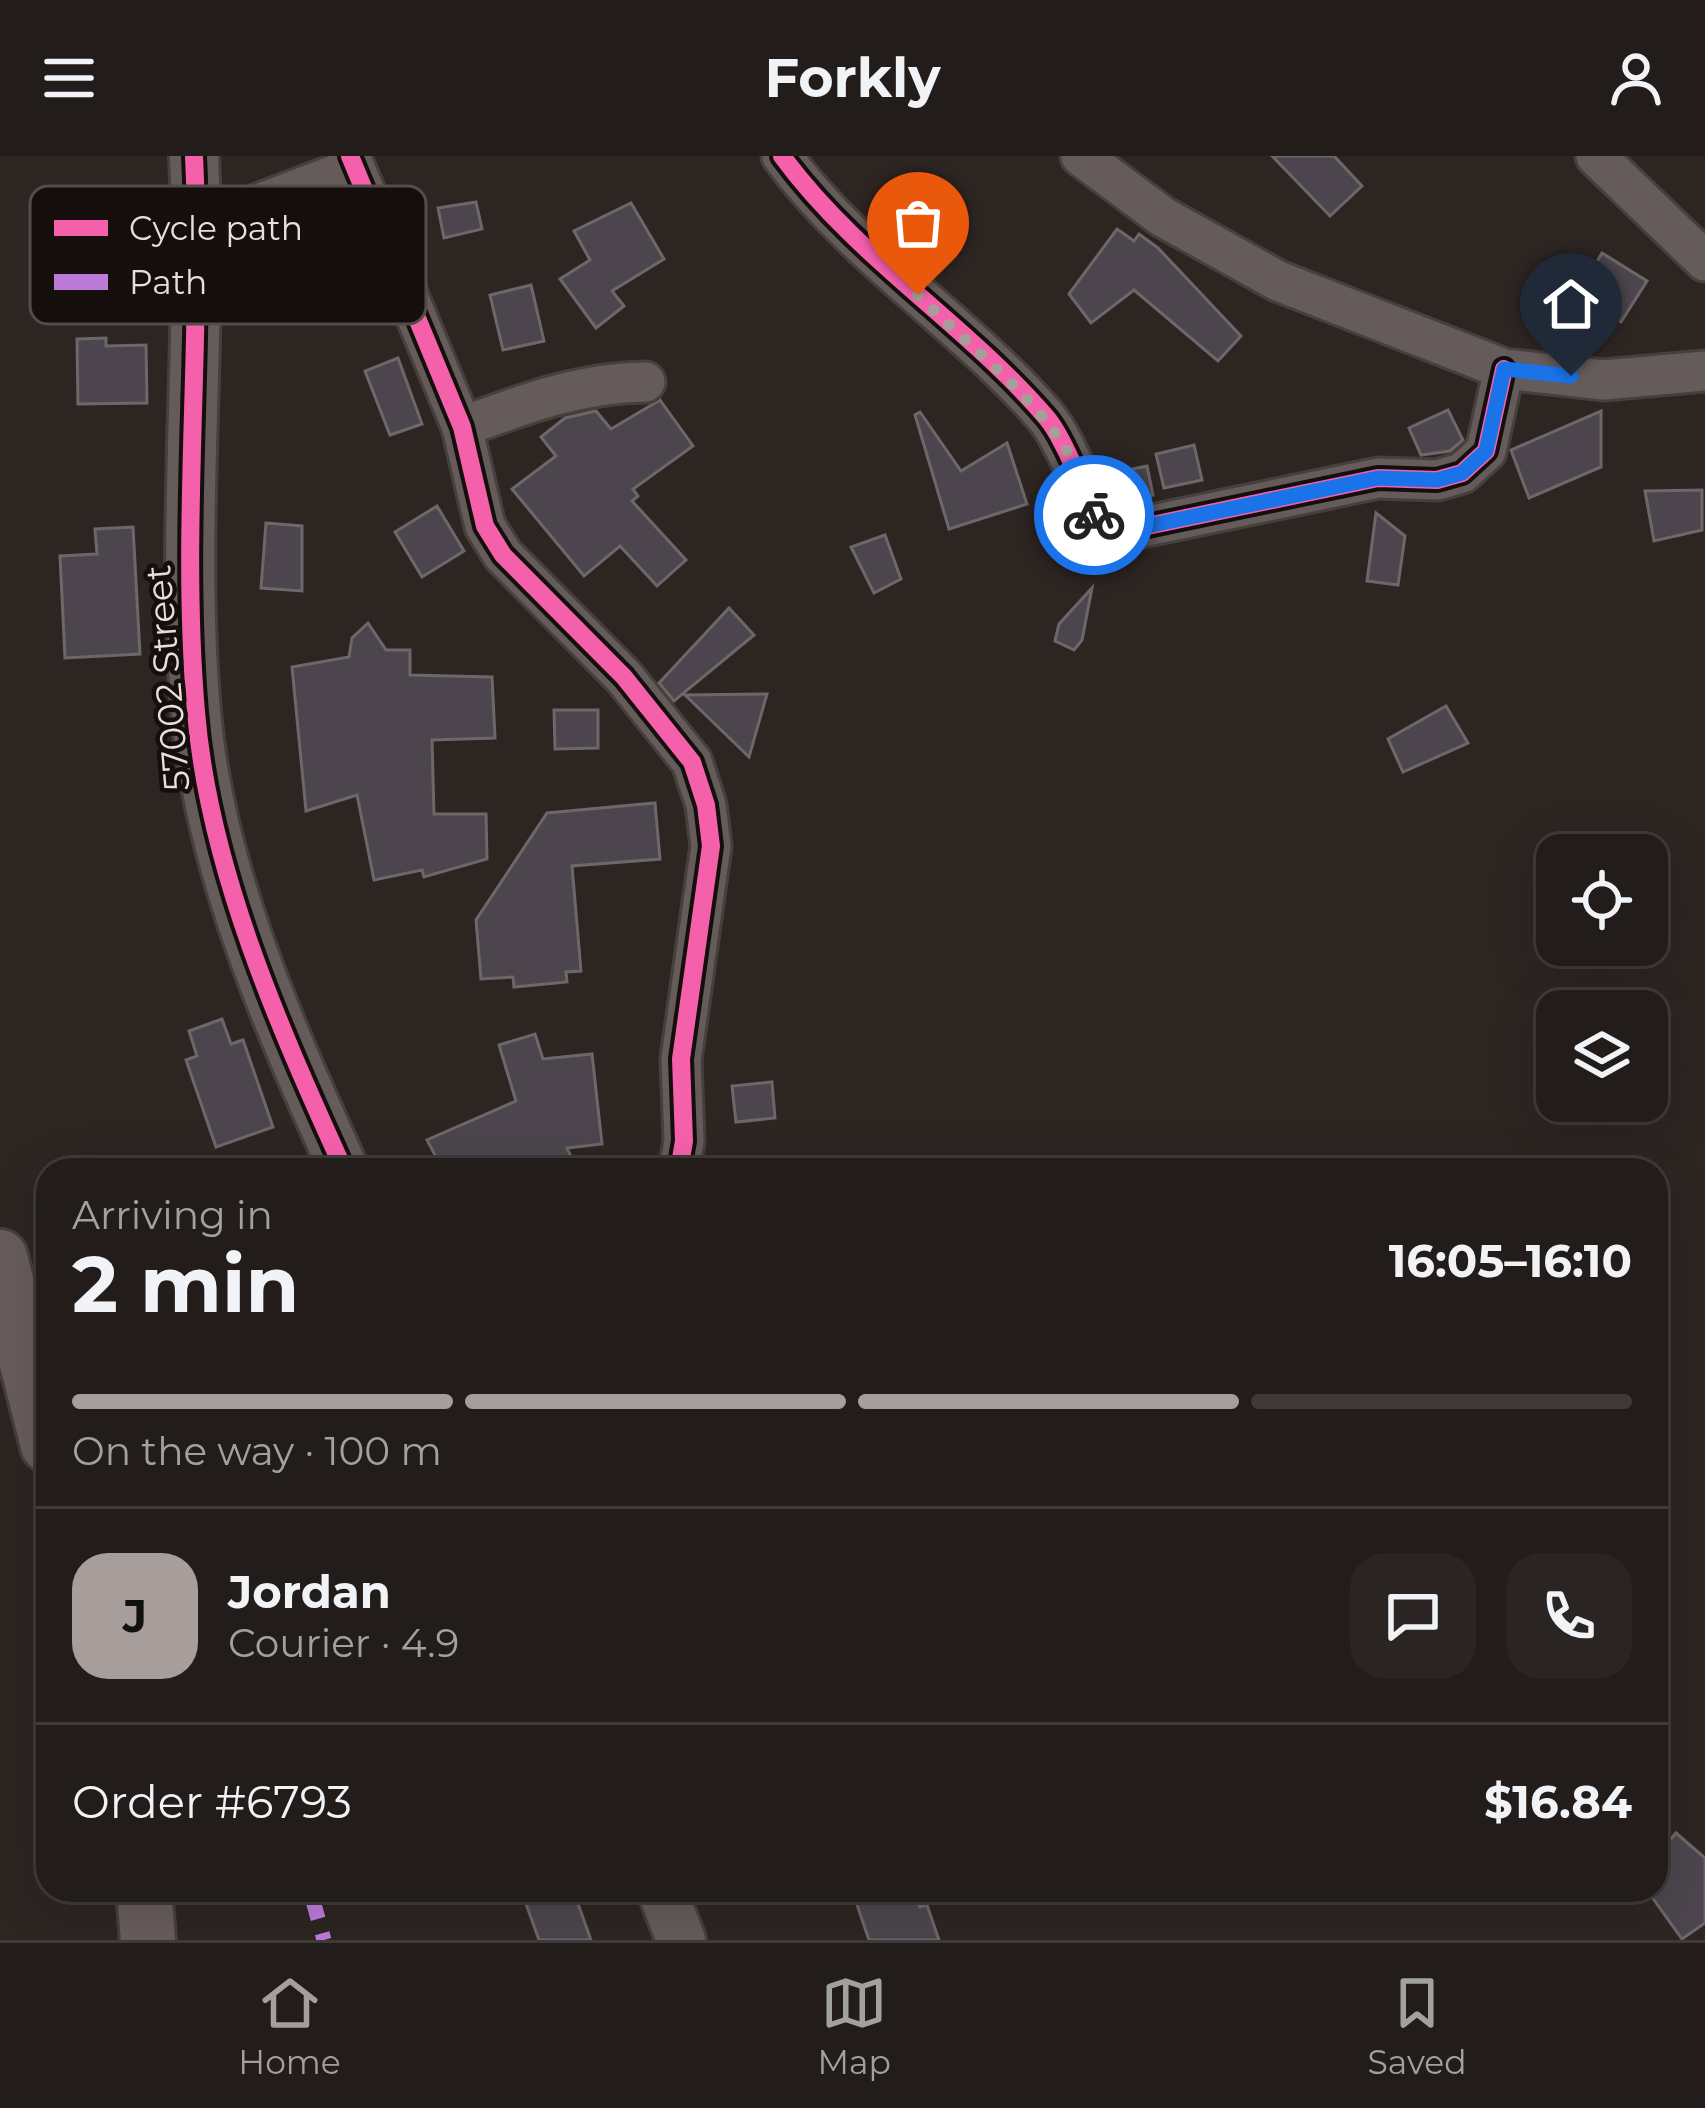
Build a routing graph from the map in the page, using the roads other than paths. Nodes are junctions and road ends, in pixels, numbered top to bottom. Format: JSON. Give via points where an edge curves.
{"nodes":[{"id":1,"x":194,"y":156,"type":"edge"},
{"id":2,"x":782,"y":156,"type":"edge"},
{"id":3,"x":1082,"y":156,"type":"edge"},
{"id":4,"x":1596,"y":156,"type":"edge"},
{"id":5,"x":351,"y":162,"type":"edge"},
{"id":6,"x":195,"y":186,"type":"edge"},
{"id":7,"x":297,"y":186,"type":"edge"},
{"id":8,"x":1705,"y":261,"type":"edge"},
{"id":9,"x":194,"y":324,"type":"edge"},
{"id":10,"x":419,"y":324,"type":"edge"},
{"id":11,"x":1504,"y":369,"type":"junction"},
{"id":12,"x":1705,"y":371,"type":"edge"},
{"id":13,"x":645,"y":382,"type":"dead end"},
{"id":14,"x":462,"y":427,"type":"junction"},
{"id":15,"x":339,"y":1158,"type":"edge"},
{"id":16,"x":681,"y":1158,"type":"edge"},
{"id":17,"x":0,"y":1257,"type":"edge"},
{"id":18,"x":36,"y":1398,"type":"edge"},
{"id":19,"x":145,"y":1902,"type":"edge"},
{"id":20,"x":667,"y":1902,"type":"edge"},
{"id":21,"x":148,"y":1940,"type":"edge"},
{"id":22,"x":681,"y":1940,"type":"edge"}],
"edges":[{"from":1,"to":6,"type":"street","name":"57002 Street"},
{"from":2,"to":11,"type":"street","via":[[830,217],[1047,417],[1106,529],[1378,478],[1450,478],[1486,451]]},
{"from":3,"to":11,"type":"street","via":[[1163,217],[1278,280]]},
{"from":4,"to":8,"type":"street"},
{"from":5,"to":7,"type":"street"},
{"from":9,"to":15,"type":"street","name":"57002 Street","via":[[188,560],[205,777],[252,941]]},
{"from":10,"to":14,"type":"street"},
{"from":11,"to":12,"type":"street","via":[[1604,380]]},
{"from":13,"to":14,"type":"street","via":[[602,382]]},
{"from":14,"to":16,"type":"street","via":[[485,526],[503,555],[638,694],[692,761],[706,805],[710,846],[681,1059]]},
{"from":17,"to":18,"type":"main road"},
{"from":19,"to":21,"type":"main road"},
{"from":20,"to":22,"type":"street"}]}
